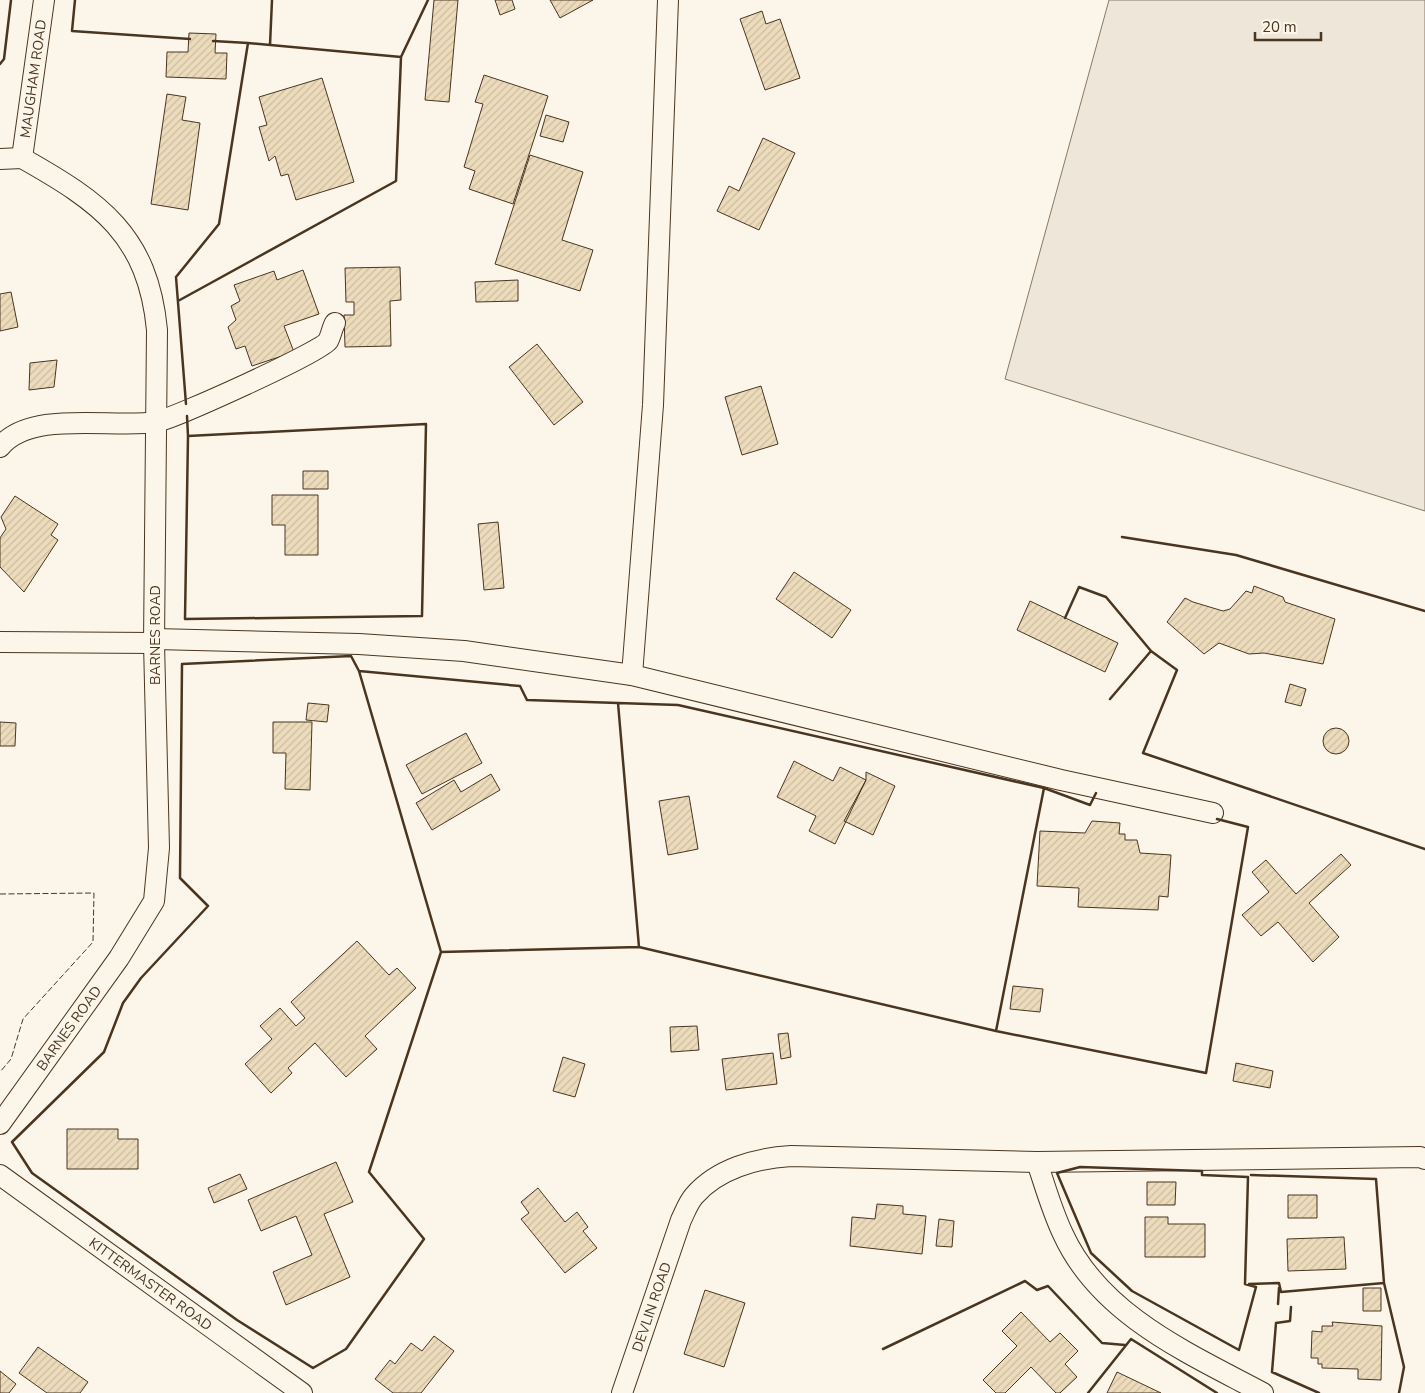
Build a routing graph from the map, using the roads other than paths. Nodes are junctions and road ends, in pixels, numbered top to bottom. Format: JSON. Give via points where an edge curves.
{"nodes":[{"id":1,"x":44,"y":0,"type":"edge"},
{"id":2,"x":668,"y":0,"type":"edge"},
{"id":3,"x":22,"y":158,"type":"junction"},
{"id":4,"x":0,"y":159,"type":"edge"},
{"id":5,"x":334,"y":323,"type":"dead end"},
{"id":6,"x":157,"y":422,"type":"junction"},
{"id":7,"x":0,"y":447,"type":"edge"},
{"id":8,"x":155,"y":641,"type":"junction"},
{"id":9,"x":0,"y":642,"type":"edge"},
{"id":10,"x":632,"y":675,"type":"junction"},
{"id":11,"x":1213,"y":814,"type":"dead end"},
{"id":12,"x":0,"y":1124,"type":"edge"},
{"id":13,"x":1425,"y":1159,"type":"edge"},
{"id":14,"x":1037,"y":1162,"type":"junction"},
{"id":15,"x":0,"y":1176,"type":"edge"},
{"id":16,"x":302,"y":1393,"type":"edge"},
{"id":17,"x":622,"y":1393,"type":"edge"},
{"id":18,"x":1263,"y":1393,"type":"edge"}],
"edges":[{"from":1,"to":3,"type":"street","name":"MAUGHAM ROAD"},
{"from":2,"to":10,"type":"street","via":[[653,405]]},
{"from":3,"to":4,"type":"street"},
{"from":3,"to":6,"type":"street","name":"BARNES ROAD","via":[[81,194],[103,212],[126,236],[140,262],[155,306]]},
{"from":5,"to":6,"type":"street","via":[[327,342],[303,356]]},
{"from":6,"to":7,"type":"street","via":[[80,422],[28,429],[15,432]]},
{"from":6,"to":8,"type":"street","name":"BARNES ROAD"},
{"from":8,"to":9,"type":"street"},
{"from":8,"to":10,"type":"street","via":[[359,644],[464,651]]},
{"from":8,"to":12,"type":"street","name":"BARNES ROAD","via":[[159,848],[154,901],[119,958]]},
{"from":10,"to":11,"type":"street"},
{"from":13,"to":14,"type":"street","name":"DEVLIN ROAD"},
{"from":14,"to":17,"type":"street","name":"DEVLIN ROAD","via":[[791,1156],[767,1158],[710,1180],[692,1197],[680,1220]]},
{"from":14,"to":18,"type":"street","via":[[1063,1234],[1082,1267],[1107,1296],[1168,1343]]},
{"from":15,"to":16,"type":"street","name":"KITTERMASTER ROAD"}]}
